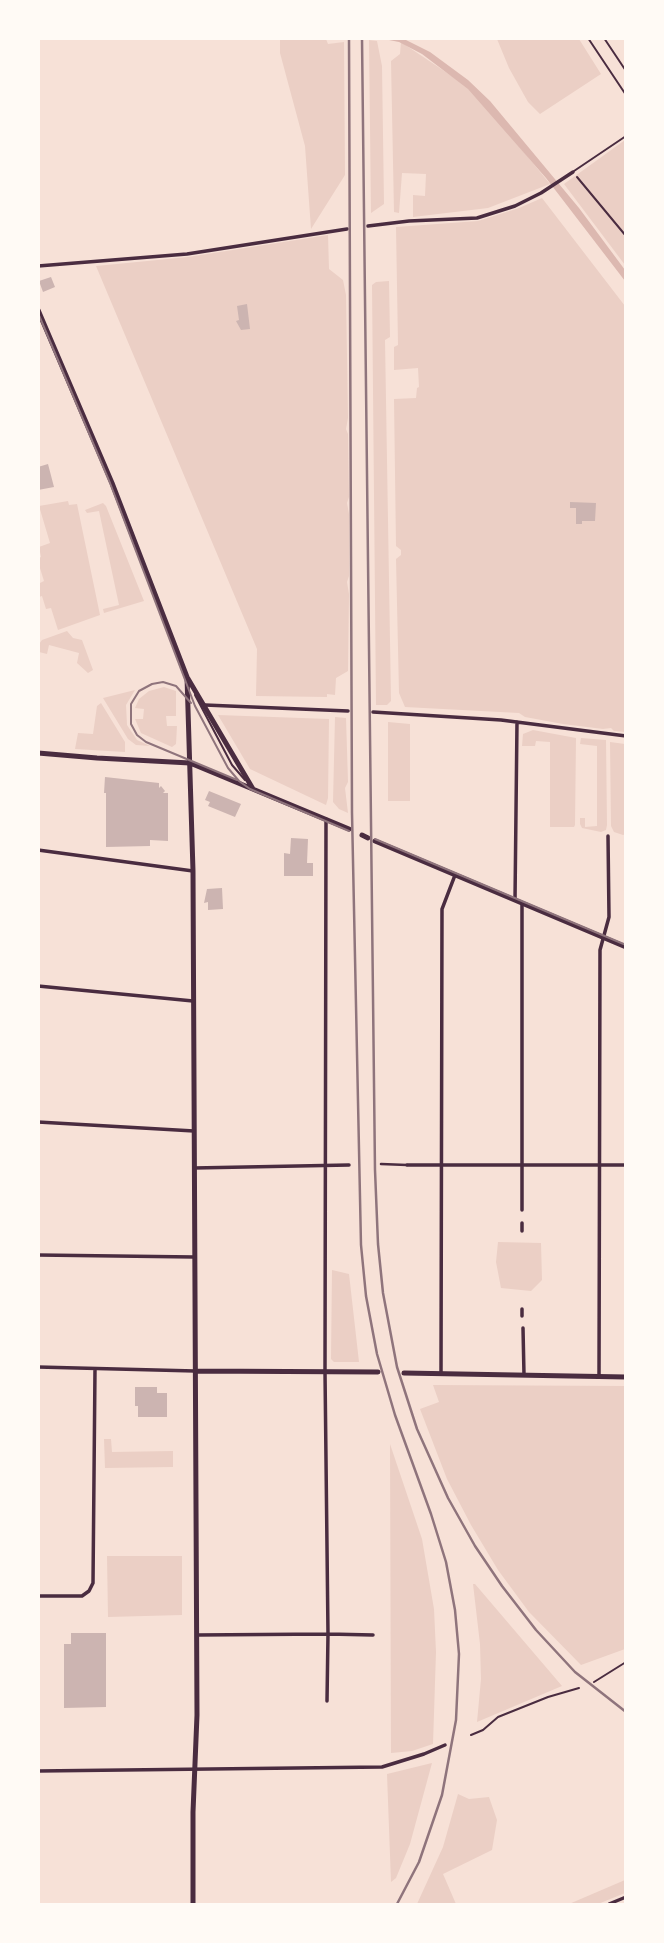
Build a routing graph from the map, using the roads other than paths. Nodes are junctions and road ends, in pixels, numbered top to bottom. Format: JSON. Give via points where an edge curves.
{"nodes":[{"id":1,"x":625,"y":136,"type":"edge"},
{"id":2,"x":573,"y":172,"type":"joint"},
{"id":3,"x":368,"y":226,"type":"dead end"},
{"id":4,"x":347,"y":229,"type":"dead end"},
{"id":5,"x":38,"y":267,"type":"edge"},
{"id":6,"x":38,"y":310,"type":"edge"},
{"id":7,"x":188,"y":679,"type":"junction"},
{"id":8,"x":205,"y":705,"type":"junction"},
{"id":9,"x":348,"y":711,"type":"dead end"},
{"id":10,"x":373,"y":712,"type":"dead end"},
{"id":11,"x":517,"y":722,"type":"junction"},
{"id":12,"x":625,"y":736,"type":"edge"},
{"id":13,"x":38,"y":752,"type":"edge"},
{"id":14,"x":190,"y":763,"type":"junction"},
{"id":15,"x":251,"y":786,"type":"junction"},
{"id":16,"x":326,"y":819,"type":"junction"},
{"id":17,"x":349,"y":829,"type":"dead end"},
{"id":18,"x":608,"y":836,"type":"dead end"},
{"id":19,"x":375,"y":841,"type":"dead end"},
{"id":20,"x":38,"y":850,"type":"edge"},
{"id":21,"x":193,"y":871,"type":"junction"},
{"id":22,"x":454,"y":875,"type":"junction"},
{"id":23,"x":515,"y":900,"type":"junction"},
{"id":24,"x":522,"y":903,"type":"junction"},
{"id":25,"x":603,"y":937,"type":"junction"},
{"id":26,"x":625,"y":947,"type":"edge"},
{"id":27,"x":38,"y":986,"type":"edge"},
{"id":28,"x":193,"y":1001,"type":"junction"},
{"id":29,"x":38,"y":1122,"type":"edge"},
{"id":30,"x":194,"y":1131,"type":"junction"},
{"id":31,"x":381,"y":1164,"type":"dead end"},
{"id":32,"x":442,"y":1164,"type":"junction"},
{"id":33,"x":522,"y":1164,"type":"junction"},
{"id":34,"x":325,"y":1165,"type":"junction"},
{"id":35,"x":349,"y":1165,"type":"dead end"},
{"id":36,"x":407,"y":1165,"type":"joint"},
{"id":37,"x":598,"y":1165,"type":"junction"},
{"id":38,"x":625,"y":1165,"type":"edge"},
{"id":39,"x":194,"y":1168,"type":"junction"},
{"id":40,"x":522,"y":1210,"type":"dead end"},
{"id":41,"x":522,"y":1223,"type":"dead end"},
{"id":42,"x":522,"y":1231,"type":"dead end"},
{"id":43,"x":38,"y":1255,"type":"edge"},
{"id":44,"x":195,"y":1257,"type":"junction"},
{"id":45,"x":522,"y":1308,"type":"dead end"},
{"id":46,"x":522,"y":1316,"type":"dead end"},
{"id":47,"x":523,"y":1328,"type":"dead end"},
{"id":48,"x":38,"y":1367,"type":"edge"},
{"id":49,"x":95,"y":1369,"type":"junction"},
{"id":50,"x":195,"y":1371,"type":"junction"},
{"id":51,"x":324,"y":1372,"type":"junction"},
{"id":52,"x":378,"y":1372,"type":"dead end"},
{"id":53,"x":404,"y":1373,"type":"dead end"},
{"id":54,"x":441,"y":1373,"type":"junction"},
{"id":55,"x":524,"y":1375,"type":"junction"},
{"id":56,"x":599,"y":1376,"type":"junction"},
{"id":57,"x":625,"y":1377,"type":"edge"},
{"id":58,"x":38,"y":1596,"type":"edge"},
{"id":59,"x":328,"y":1634,"type":"junction"},
{"id":60,"x":197,"y":1635,"type":"junction"},
{"id":61,"x":373,"y":1635,"type":"dead end"},
{"id":62,"x":327,"y":1701,"type":"dead end"},
{"id":63,"x":444,"y":1745,"type":"dead end"},
{"id":64,"x":195,"y":1769,"type":"junction"},
{"id":65,"x":38,"y":1771,"type":"edge"},
{"id":66,"x":625,"y":1897,"type":"edge"},
{"id":67,"x":193,"y":1905,"type":"edge"},
{"id":68,"x":609,"y":1905,"type":"edge"}],
"edges":[{"from":1,"to":2,"type":"lane"},
{"from":2,"to":3,"type":"street","via":[[514,206],[470,219]]},
{"from":4,"to":5,"type":"street","via":[[187,254]]},
{"from":6,"to":7,"type":"main road"},
{"from":7,"to":8,"type":"main road"},
{"from":7,"to":14,"type":"main road"},
{"from":7,"to":15,"type":"lane","via":[[232,765]]},
{"from":8,"to":9,"type":"street"},
{"from":8,"to":15,"type":"main road"},
{"from":10,"to":11,"type":"street"},
{"from":11,"to":12,"type":"street"},
{"from":11,"to":23,"type":"street"},
{"from":13,"to":14,"type":"main road"},
{"from":14,"to":15,"type":"main road"},
{"from":14,"to":21,"type":"main road"},
{"from":15,"to":16,"type":"main road"},
{"from":16,"to":17,"type":"main road"},
{"from":16,"to":34,"type":"street"},
{"from":18,"to":25,"type":"street","via":[[609,918]]},
{"from":19,"to":22,"type":"main road"},
{"from":20,"to":21,"type":"street"},
{"from":21,"to":28,"type":"main road"},
{"from":22,"to":23,"type":"main road"},
{"from":22,"to":32,"type":"street","via":[[442,909]]},
{"from":23,"to":24,"type":"main road"},
{"from":24,"to":25,"type":"main road"},
{"from":24,"to":33,"type":"street"},
{"from":25,"to":26,"type":"main road"},
{"from":25,"to":37,"type":"street"},
{"from":27,"to":28,"type":"street"},
{"from":28,"to":30,"type":"main road"},
{"from":29,"to":30,"type":"street"},
{"from":30,"to":39,"type":"main road"},
{"from":31,"to":36,"type":"street"},
{"from":32,"to":33,"type":"street"},
{"from":32,"to":36,"type":"street"},
{"from":32,"to":54,"type":"street"},
{"from":33,"to":37,"type":"street"},
{"from":33,"to":40,"type":"street"},
{"from":34,"to":35,"type":"street"},
{"from":34,"to":39,"type":"street"},
{"from":34,"to":51,"type":"street"},
{"from":37,"to":38,"type":"street"},
{"from":37,"to":56,"type":"street"},
{"from":39,"to":44,"type":"main road"},
{"from":41,"to":42,"type":"street"},
{"from":43,"to":44,"type":"street"},
{"from":44,"to":50,"type":"main road"},
{"from":45,"to":46,"type":"street"},
{"from":47,"to":55,"type":"street"},
{"from":48,"to":49,"type":"street"},
{"from":49,"to":50,"type":"street"},
{"from":49,"to":58,"type":"street","via":[[93,1583],[82,1596]]},
{"from":50,"to":51,"type":"main road"},
{"from":50,"to":60,"type":"main road"},
{"from":51,"to":52,"type":"main road"},
{"from":51,"to":59,"type":"street"},
{"from":53,"to":54,"type":"main road"},
{"from":54,"to":55,"type":"main road"},
{"from":55,"to":56,"type":"main road"},
{"from":56,"to":57,"type":"main road"},
{"from":59,"to":60,"type":"street"},
{"from":59,"to":61,"type":"street"},
{"from":59,"to":62,"type":"street"},
{"from":60,"to":64,"type":"main road"},
{"from":63,"to":64,"type":"street","via":[[382,1767]]},
{"from":64,"to":65,"type":"street"},
{"from":64,"to":67,"type":"main road"},
{"from":66,"to":68,"type":"street"}]}
